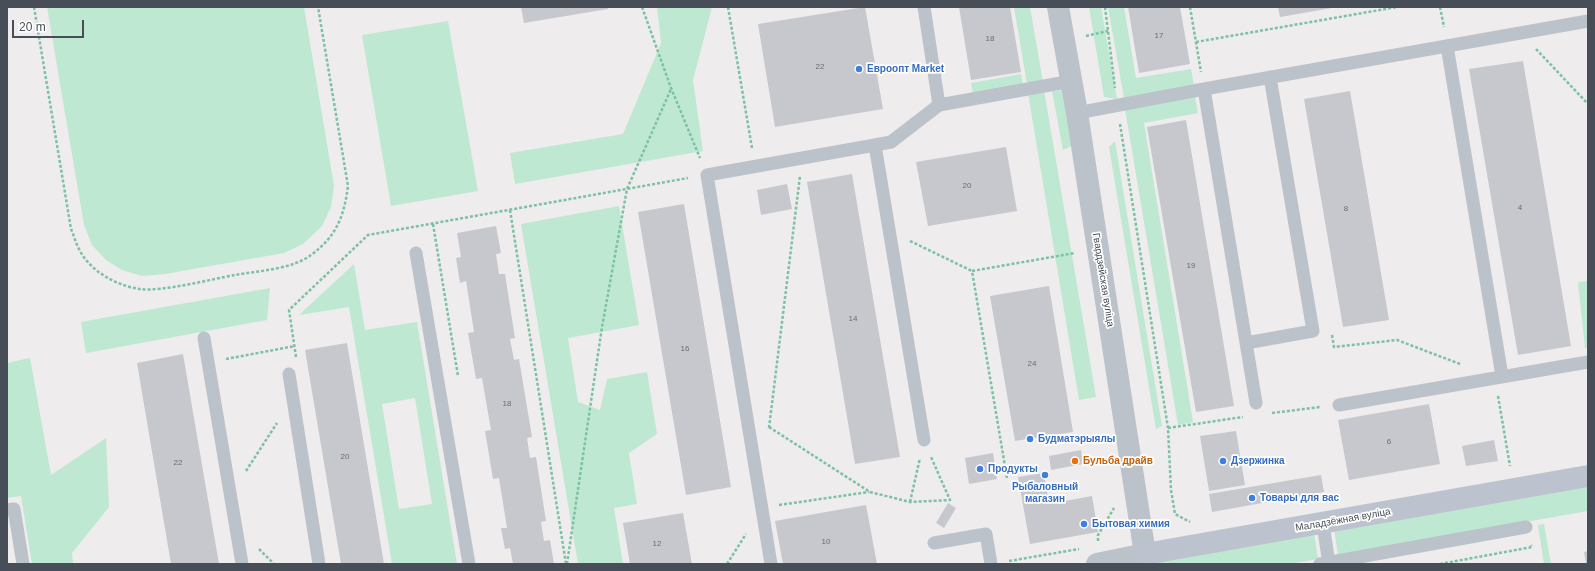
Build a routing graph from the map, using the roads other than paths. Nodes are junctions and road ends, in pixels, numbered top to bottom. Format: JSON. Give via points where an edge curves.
{"nodes":[{"id":1,"x":924,"y":7,"type":"edge"},
{"id":2,"x":1058,"y":7,"type":"edge"},
{"id":3,"x":1588,"y":22,"type":"edge"},
{"id":4,"x":1447,"y":46,"type":"junction"},
{"id":5,"x":1270,"y":77,"type":"junction"},
{"id":6,"x":1072,"y":81,"type":"junction"},
{"id":7,"x":1204,"y":89,"type":"junction"},
{"id":8,"x":939,"y":105,"type":"junction"},
{"id":9,"x":1077,"y":113,"type":"junction"},
{"id":10,"x":875,"y":145,"type":"junction"},
{"id":11,"x":416,"y":253,"type":"dead end"},
{"id":12,"x":204,"y":338,"type":"dead end"},
{"id":13,"x":1246,"y":343,"type":"junction"},
{"id":14,"x":1588,"y":362,"type":"edge"},
{"id":15,"x":289,"y":374,"type":"dead end"},
{"id":16,"x":1498,"y":377,"type":"junction"},
{"id":17,"x":1256,"y":403,"type":"dead end"},
{"id":18,"x":1339,"y":405,"type":"dead end"},
{"id":19,"x":924,"y":440,"type":"road end"},
{"id":20,"x":1588,"y":476,"type":"edge"},
{"id":21,"x":7,"y":510,"type":"edge"},
{"id":22,"x":1323,"y":524,"type":"junction"},
{"id":23,"x":1526,"y":528,"type":"dead end"},
{"id":24,"x":934,"y":543,"type":"dead end"},
{"id":25,"x":1145,"y":554,"type":"junction"},
{"id":26,"x":1326,"y":563,"type":"edge"},
{"id":27,"x":23,"y":564,"type":"edge"},
{"id":28,"x":242,"y":564,"type":"edge"},
{"id":29,"x":319,"y":564,"type":"edge"},
{"id":30,"x":469,"y":564,"type":"edge"},
{"id":31,"x":771,"y":564,"type":"edge"},
{"id":32,"x":991,"y":564,"type":"edge"},
{"id":33,"x":1097,"y":564,"type":"edge"}],
"edges":[{"from":1,"to":8,"type":"lane"},
{"from":2,"to":6,"type":"street","name":"Гвардзейская вуліца"},
{"from":3,"to":4,"type":"lane"},
{"from":4,"to":5,"type":"lane"},
{"from":4,"to":16,"type":"lane"},
{"from":5,"to":7,"type":"lane"},
{"from":5,"to":13,"type":"lane","via":[[1313,331]]},
{"from":6,"to":8,"type":"lane"},
{"from":6,"to":9,"type":"street","name":"Гвардзейская вуліца"},
{"from":7,"to":9,"type":"lane"},
{"from":7,"to":13,"type":"lane"},
{"from":8,"to":10,"type":"lane","via":[[891,142]]},
{"from":9,"to":25,"type":"street","name":"Гвардзейская вуліца"},
{"from":10,"to":19,"type":"lane"},
{"from":10,"to":31,"type":"lane","via":[[707,175]]},
{"from":11,"to":30,"type":"lane"},
{"from":12,"to":28,"type":"lane"},
{"from":13,"to":17,"type":"lane"},
{"from":14,"to":16,"type":"lane"},
{"from":15,"to":29,"type":"lane"},
{"from":16,"to":18,"type":"lane"},
{"from":20,"to":22,"type":"main road","name":"Маладзёжная вуліца"},
{"from":21,"to":27,"type":"lane","via":[[14,509]]},
{"from":22,"to":25,"type":"main road","name":"Маладзёжная вуліца"},
{"from":22,"to":26,"type":"lane"},
{"from":23,"to":26,"type":"lane"},
{"from":24,"to":32,"type":"lane","via":[[986,534]]},
{"from":25,"to":33,"type":"street","name":"Маладзёжная вуліца"}]}
